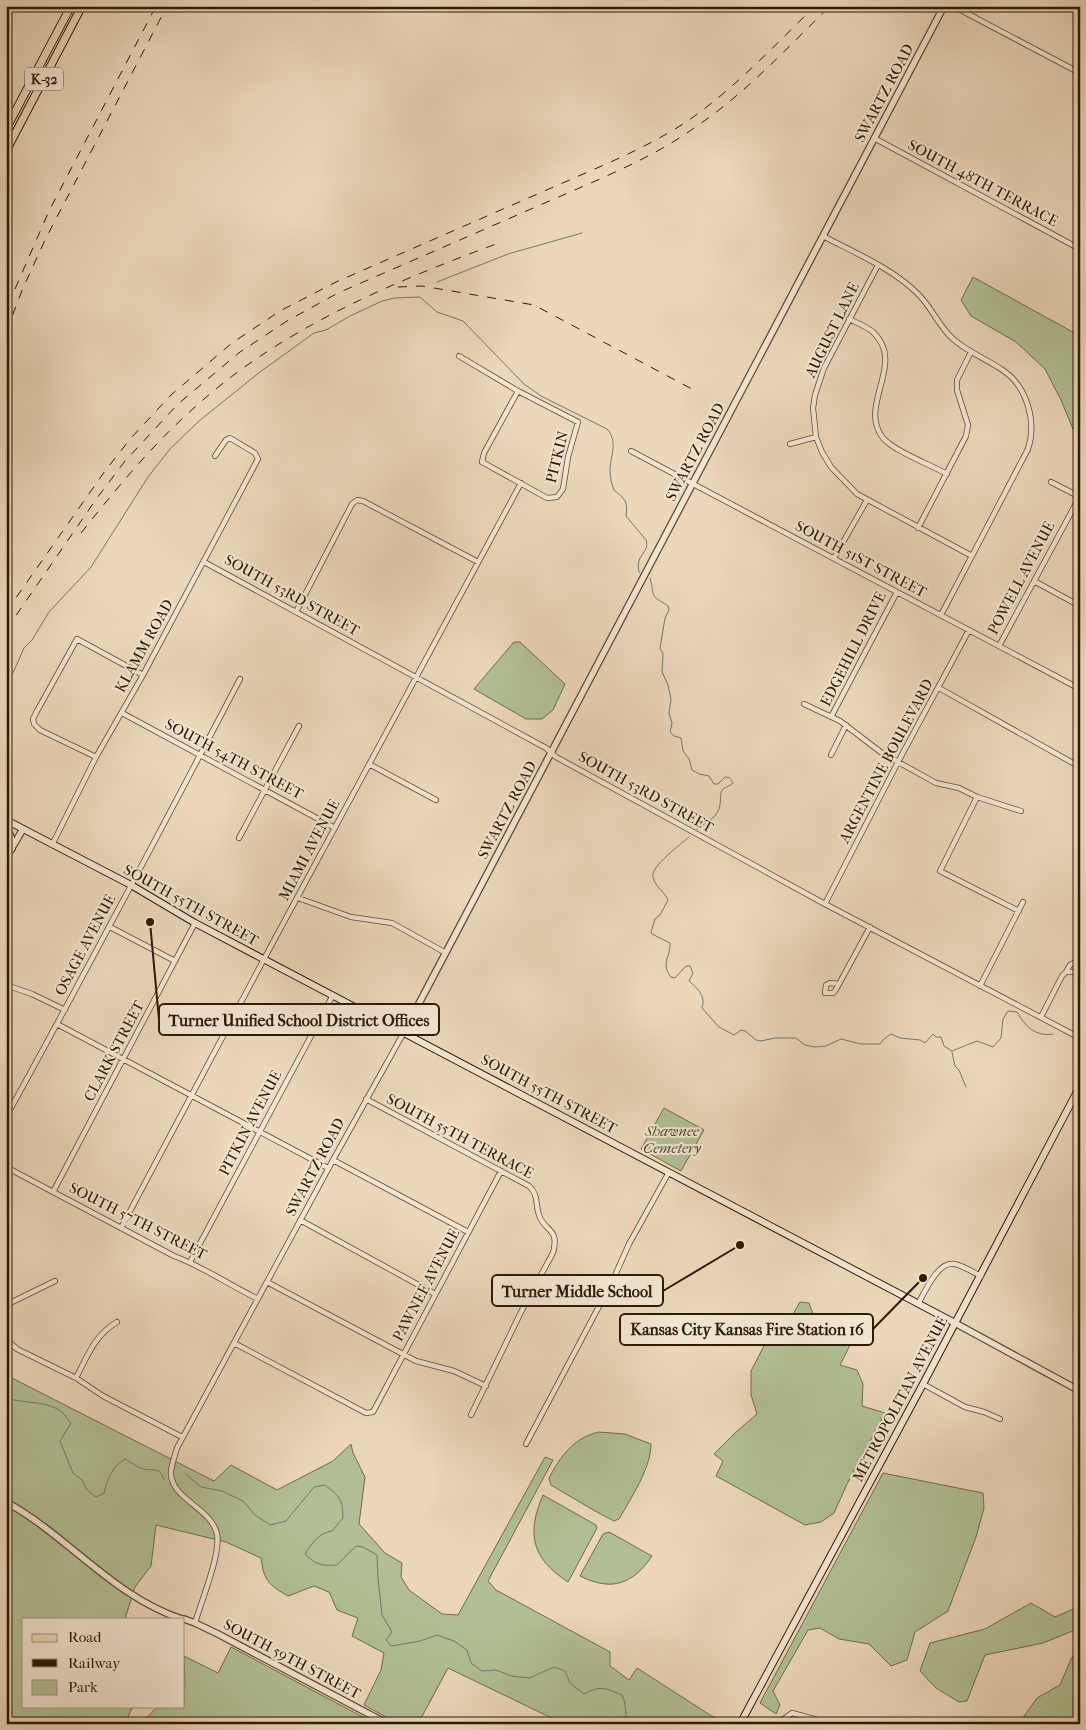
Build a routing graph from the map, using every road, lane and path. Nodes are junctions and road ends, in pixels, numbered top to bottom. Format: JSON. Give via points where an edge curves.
{"nodes":[{"id":1,"x":70,"y":6,"type":"edge"},
{"id":2,"x":82,"y":6,"type":"edge"},
{"id":3,"x":944,"y":6,"type":"edge"},
{"id":4,"x":953,"y":6,"type":"edge"},
{"id":5,"x":1080,"y":74,"type":"edge"},
{"id":6,"x":7,"y":127,"type":"edge"},
{"id":7,"x":17,"y":130,"type":"junction"},
{"id":8,"x":874,"y":138,"type":"junction"},
{"id":9,"x":6,"y":151,"type":"edge"},
{"id":10,"x":823,"y":236,"type":"junction"},
{"id":11,"x":1080,"y":249,"type":"edge"},
{"id":12,"x":878,"y":265,"type":"junction"},
{"id":13,"x":849,"y":319,"type":"junction"},
{"id":14,"x":971,"y":352,"type":"junction"},
{"id":15,"x":459,"y":356,"type":"dead end"},
{"id":16,"x":518,"y":391,"type":"junction"},
{"id":17,"x":816,"y":437,"type":"junction"},
{"id":18,"x":790,"y":444,"type":"dead end"},
{"id":19,"x":631,"y":451,"type":"dead end"},
{"id":20,"x":215,"y":456,"type":"dead end"},
{"id":21,"x":947,"y":474,"type":"junction"},
{"id":22,"x":1051,"y":482,"type":"dead end"},
{"id":23,"x":521,"y":483,"type":"junction"},
{"id":24,"x":693,"y":484,"type":"junction"},
{"id":25,"x":1080,"y":496,"type":"edge"},
{"id":26,"x":867,"y":500,"type":"junction"},
{"id":27,"x":918,"y":528,"type":"junction"},
{"id":28,"x":972,"y":556,"type":"junction"},
{"id":29,"x":834,"y":558,"type":"junction"},
{"id":30,"x":204,"y":562,"type":"junction"},
{"id":31,"x":478,"y":562,"type":"junction"},
{"id":32,"x":1034,"y":581,"type":"junction"},
{"id":33,"x":897,"y":592,"type":"junction"},
{"id":34,"x":1080,"y":606,"type":"edge"},
{"id":35,"x":296,"y":612,"type":"junction"},
{"id":36,"x":940,"y":615,"type":"junction"},
{"id":37,"x":969,"y":630,"type":"junction"},
{"id":38,"x":999,"y":646,"type":"junction"},
{"id":39,"x":143,"y":675,"type":"junction"},
{"id":40,"x":416,"y":677,"type":"junction"},
{"id":41,"x":240,"y":679,"type":"dead end"},
{"id":42,"x":939,"y":688,"type":"junction"},
{"id":43,"x":1080,"y":689,"type":"edge"},
{"id":44,"x":804,"y":704,"type":"dead end"},
{"id":45,"x":122,"y":713,"type":"junction"},
{"id":46,"x":831,"y":718,"type":"junction"},
{"id":47,"x":299,"y":726,"type":"dead end"},
{"id":48,"x":846,"y":726,"type":"junction"},
{"id":49,"x":551,"y":753,"type":"junction"},
{"id":50,"x":831,"y":755,"type":"dead end"},
{"id":51,"x":200,"y":756,"type":"junction"},
{"id":52,"x":96,"y":757,"type":"junction"},
{"id":53,"x":898,"y":762,"type":"junction"},
{"id":54,"x":369,"y":764,"type":"junction"},
{"id":55,"x":1080,"y":767,"type":"edge"},
{"id":56,"x":265,"y":790,"type":"junction"},
{"id":57,"x":977,"y":797,"type":"junction"},
{"id":58,"x":436,"y":800,"type":"dead end"},
{"id":59,"x":1021,"y":812,"type":"dead end"},
{"id":60,"x":6,"y":820,"type":"edge"},
{"id":61,"x":6,"y":827,"type":"edge"},
{"id":62,"x":335,"y":828,"type":"junction"},
{"id":63,"x":23,"y":829,"type":"junction"},
{"id":64,"x":239,"y":838,"type":"dead end"},
{"id":65,"x":52,"y":845,"type":"junction"},
{"id":66,"x":12,"y":848,"type":"junction"},
{"id":67,"x":6,"y":858,"type":"edge"},
{"id":68,"x":130,"y":885,"type":"junction"},
{"id":69,"x":298,"y":898,"type":"junction"},
{"id":70,"x":1023,"y":902,"type":"dead end"},
{"id":71,"x":825,"y":904,"type":"junction"},
{"id":72,"x":1018,"y":911,"type":"junction"},
{"id":73,"x":195,"y":922,"type":"junction"},
{"id":74,"x":110,"y":927,"type":"junction"},
{"id":75,"x":870,"y":927,"type":"junction"},
{"id":76,"x":446,"y":953,"type":"junction"},
{"id":77,"x":264,"y":959,"type":"junction"},
{"id":78,"x":1080,"y":960,"type":"edge"},
{"id":79,"x":175,"y":961,"type":"junction"},
{"id":80,"x":1066,"y":972,"type":"junction"},
{"id":81,"x":1080,"y":972,"type":"edge"},
{"id":82,"x":839,"y":984,"type":"dead end"},
{"id":83,"x":6,"y":985,"type":"edge"},
{"id":84,"x":980,"y":986,"type":"junction"},
{"id":85,"x":333,"y":995,"type":"junction"},
{"id":86,"x":65,"y":1010,"type":"junction"},
{"id":87,"x":1041,"y":1017,"type":"junction"},
{"id":88,"x":57,"y":1024,"type":"junction"},
{"id":89,"x":404,"y":1032,"type":"junction"},
{"id":90,"x":1080,"y":1038,"type":"edge"},
{"id":91,"x":124,"y":1060,"type":"junction"},
{"id":92,"x":1080,"y":1086,"type":"edge"},
{"id":93,"x":192,"y":1096,"type":"junction"},
{"id":94,"x":366,"y":1099,"type":"junction"},
{"id":95,"x":6,"y":1117,"type":"edge"},
{"id":96,"x":260,"y":1132,"type":"junction"},
{"id":97,"x":332,"y":1160,"type":"junction"},
{"id":98,"x":6,"y":1167,"type":"edge"},
{"id":99,"x":328,"y":1168,"type":"junction"},
{"id":100,"x":501,"y":1171,"type":"junction"},
{"id":101,"x":670,"y":1172,"type":"junction"},
{"id":102,"x":54,"y":1192,"type":"junction"},
{"id":103,"x":300,"y":1220,"type":"junction"},
{"id":104,"x":121,"y":1228,"type":"junction"},
{"id":105,"x":468,"y":1232,"type":"junction"},
{"id":106,"x":190,"y":1262,"type":"junction"},
{"id":107,"x":981,"y":1276,"type":"junction"},
{"id":108,"x":55,"y":1281,"type":"dead end"},
{"id":109,"x":267,"y":1282,"type":"junction"},
{"id":110,"x":435,"y":1294,"type":"junction"},
{"id":111,"x":258,"y":1299,"type":"junction"},
{"id":112,"x":918,"y":1304,"type":"junction"},
{"id":113,"x":6,"y":1305,"type":"edge"},
{"id":114,"x":117,"y":1322,"type":"dead end"},
{"id":115,"x":955,"y":1323,"type":"junction"},
{"id":116,"x":6,"y":1339,"type":"edge"},
{"id":117,"x":234,"y":1344,"type":"junction"},
{"id":118,"x":403,"y":1355,"type":"junction"},
{"id":119,"x":76,"y":1378,"type":"junction"},
{"id":120,"x":924,"y":1384,"type":"junction"},
{"id":121,"x":486,"y":1386,"type":"junction"},
{"id":122,"x":1080,"y":1391,"type":"edge"},
{"id":123,"x":471,"y":1415,"type":"dead end"},
{"id":124,"x":1000,"y":1419,"type":"dead end"},
{"id":125,"x":182,"y":1437,"type":"junction"},
{"id":126,"x":526,"y":1444,"type":"dead end"},
{"id":127,"x":6,"y":1502,"type":"edge"},
{"id":128,"x":180,"y":1618,"type":"edge"},
{"id":129,"x":185,"y":1620,"type":"edge"},
{"id":130,"x":195,"y":1623,"type":"junction"},
{"id":131,"x":742,"y":1723,"type":"edge"},
{"id":132,"x":388,"y":1724,"type":"edge"},
{"id":133,"x":777,"y":1724,"type":"edge"},
{"id":134,"x":820,"y":1724,"type":"edge"}],
"edges":[{"from":1,"to":6,"type":"main road","number":"K-32"},
{"from":2,"to":7,"type":"main road","number":"K-32"},
{"from":3,"to":8,"type":"street","name":"SWARTZ ROAD"},
{"from":4,"to":5,"type":"street"},
{"from":6,"to":7,"type":"street"},
{"from":7,"to":9,"type":"main road","number":"K-32"},
{"from":8,"to":10,"type":"street","name":"SWARTZ ROAD"},
{"from":8,"to":11,"type":"street","name":"SOUTH 48TH TERRACE"},
{"from":10,"to":12,"type":"street"},
{"from":10,"to":24,"type":"street","name":"SWARTZ ROAD"},
{"from":12,"to":13,"type":"street","name":"AUGUST LANE"},
{"from":12,"to":14,"type":"street","via":[[919,295],[953,339]]},
{"from":13,"to":17,"type":"street","name":"AUGUST LANE","via":[[824,368],[815,395],[813,422]]},
{"from":13,"to":21,"type":"street","via":[[874,333],[885,355],[885,374],[874,416],[883,438]]},
{"from":14,"to":21,"type":"street","via":[[957,380],[956,390],[968,425],[961,448]]},
{"from":14,"to":28,"type":"street","via":[[1004,371],[1015,382],[1029,408],[1032,434],[1028,449]]},
{"from":15,"to":16,"type":"street"},
{"from":16,"to":23,"type":"street","via":[[484,452],[482,462]]},
{"from":16,"to":23,"type":"street","name":"PITKIN","via":[[578,422],[563,489],[558,497],[547,498]]},
{"from":17,"to":18,"type":"street"},
{"from":17,"to":26,"type":"street","name":"AUGUST LANE","via":[[831,467]]},
{"from":19,"to":24,"type":"street","name":"SOUTH 51ST STREET"},
{"from":20,"to":30,"type":"street","name":"KLAMM ROAD","via":[[231,438],[255,452],[258,459]]},
{"from":21,"to":27,"type":"street"},
{"from":22,"to":25,"type":"street"},
{"from":23,"to":31,"type":"street","name":"MIAMI AVENUE"},
{"from":24,"to":29,"type":"street","name":"SOUTH 51ST STREET"},
{"from":24,"to":49,"type":"street","name":"SWARTZ ROAD"},
{"from":25,"to":32,"type":"street","name":"POWELL AVENUE"},
{"from":26,"to":27,"type":"street","name":"AUGUST LANE"},
{"from":26,"to":29,"type":"street"},
{"from":27,"to":28,"type":"street","name":"AUGUST LANE"},
{"from":28,"to":36,"type":"street"},
{"from":29,"to":33,"type":"street","name":"SOUTH 51ST STREET"},
{"from":30,"to":35,"type":"street","name":"SOUTH 53RD STREET"},
{"from":30,"to":39,"type":"street","name":"KLAMM ROAD"},
{"from":31,"to":35,"type":"street","via":[[357,500]]},
{"from":31,"to":40,"type":"street","name":"MIAMI AVENUE"},
{"from":32,"to":34,"type":"street"},
{"from":32,"to":38,"type":"street","name":"POWELL AVENUE"},
{"from":33,"to":36,"type":"street","name":"SOUTH 51ST STREET"},
{"from":33,"to":46,"type":"street","name":"EDGEHILL DRIVE"},
{"from":35,"to":40,"type":"street","name":"SOUTH 53RD STREET"},
{"from":36,"to":37,"type":"street","name":"SOUTH 51ST STREET"},
{"from":37,"to":38,"type":"street","name":"SOUTH 51ST STREET"},
{"from":37,"to":42,"type":"street","name":"ARGENTINE BOULEVARD"},
{"from":38,"to":43,"type":"street","name":"SOUTH 51ST STREET"},
{"from":39,"to":45,"type":"street","name":"KLAMM ROAD"},
{"from":39,"to":52,"type":"street","via":[[77,639],[33,720],[40,730]]},
{"from":40,"to":49,"type":"street","name":"SOUTH 53RD STREET"},
{"from":40,"to":54,"type":"street","name":"MIAMI AVENUE"},
{"from":41,"to":51,"type":"street","name":"OSAGE AVENUE"},
{"from":42,"to":53,"type":"street","name":"ARGENTINE BOULEVARD"},
{"from":42,"to":55,"type":"street"},
{"from":44,"to":46,"type":"street"},
{"from":45,"to":51,"type":"street","name":"SOUTH 54TH STREET"},
{"from":45,"to":52,"type":"street","name":"KLAMM ROAD"},
{"from":46,"to":48,"type":"street"},
{"from":47,"to":56,"type":"street"},
{"from":48,"to":50,"type":"street","name":"EDGEHILL DRIVE"},
{"from":48,"to":53,"type":"street"},
{"from":49,"to":71,"type":"street","name":"SOUTH 53RD STREET"},
{"from":49,"to":76,"type":"street","name":"SWARTZ ROAD"},
{"from":51,"to":56,"type":"street","name":"SOUTH 54TH STREET"},
{"from":51,"to":68,"type":"street","name":"OSAGE AVENUE"},
{"from":52,"to":65,"type":"street","name":"KLAMM ROAD"},
{"from":53,"to":57,"type":"street","via":[[936,783],[959,788]]},
{"from":53,"to":71,"type":"street","name":"ARGENTINE BOULEVARD"},
{"from":54,"to":58,"type":"street"},
{"from":54,"to":62,"type":"street","name":"MIAMI AVENUE"},
{"from":56,"to":62,"type":"street","name":"SOUTH 54TH STREET"},
{"from":56,"to":64,"type":"street"},
{"from":57,"to":59,"type":"street"},
{"from":57,"to":72,"type":"street","via":[[940,871]]},
{"from":60,"to":63,"type":"main road","name":"SOUTH 55TH STREET"},
{"from":61,"to":66,"type":"main road"},
{"from":62,"to":69,"type":"street","name":"MIAMI AVENUE"},
{"from":63,"to":65,"type":"main road","name":"SOUTH 55TH STREET"},
{"from":63,"to":66,"type":"street"},
{"from":65,"to":68,"type":"main road","name":"SOUTH 55TH STREET"},
{"from":66,"to":67,"type":"street"},
{"from":68,"to":73,"type":"main road","name":"SOUTH 55TH STREET"},
{"from":68,"to":74,"type":"street","name":"OSAGE AVENUE"},
{"from":69,"to":76,"type":"street","via":[[352,917],[395,925]]},
{"from":69,"to":77,"type":"street","name":"MIAMI AVENUE"},
{"from":70,"to":72,"type":"street"},
{"from":71,"to":75,"type":"street","name":"SOUTH 53RD STREET"},
{"from":72,"to":84,"type":"street"},
{"from":73,"to":77,"type":"main road","name":"SOUTH 55TH STREET"},
{"from":73,"to":79,"type":"street","name":"CLARK STREET"},
{"from":74,"to":79,"type":"street"},
{"from":74,"to":86,"type":"street","name":"OSAGE AVENUE"},
{"from":75,"to":82,"type":"street"},
{"from":75,"to":84,"type":"street","name":"SOUTH 53RD STREET"},
{"from":76,"to":89,"type":"street","name":"SWARTZ ROAD"},
{"from":77,"to":85,"type":"main road","name":"SOUTH 55TH STREET"},
{"from":77,"to":93,"type":"street","name":"MIAMI AVENUE"},
{"from":78,"to":80,"type":"street","via":[[1070,965]]},
{"from":79,"to":91,"type":"street","name":"CLARK STREET"},
{"from":80,"to":81,"type":"street"},
{"from":80,"to":87,"type":"street"},
{"from":83,"to":86,"type":"street"},
{"from":84,"to":87,"type":"street","name":"SOUTH 53RD STREET"},
{"from":85,"to":89,"type":"main road","name":"SOUTH 55TH STREET"},
{"from":85,"to":96,"type":"street","name":"PITKIN AVENUE"},
{"from":86,"to":88,"type":"street","name":"OSAGE AVENUE"},
{"from":87,"to":90,"type":"street","name":"SOUTH 53RD STREET"},
{"from":88,"to":91,"type":"street"},
{"from":88,"to":95,"type":"street","name":"OSAGE AVENUE"},
{"from":89,"to":94,"type":"street","name":"SWARTZ ROAD"},
{"from":89,"to":101,"type":"main road","name":"SOUTH 55TH STREET"},
{"from":91,"to":93,"type":"street"},
{"from":91,"to":102,"type":"street","name":"CLARK STREET"},
{"from":92,"to":107,"type":"main road","name":"METROPOLITAN AVENUE"},
{"from":93,"to":96,"type":"street"},
{"from":93,"to":104,"type":"street","name":"MIAMI AVENUE"},
{"from":94,"to":97,"type":"street","name":"SWARTZ ROAD"},
{"from":94,"to":100,"type":"street","name":"SOUTH 55TH TERRACE"},
{"from":96,"to":99,"type":"street"},
{"from":96,"to":106,"type":"street","name":"PITKIN AVENUE"},
{"from":97,"to":99,"type":"street","name":"SWARTZ ROAD"},
{"from":97,"to":105,"type":"street"},
{"from":98,"to":102,"type":"street","name":"SOUTH 57TH STREET"},
{"from":99,"to":103,"type":"street","name":"SWARTZ ROAD"},
{"from":100,"to":105,"type":"street","name":"PAWNEE AVENUE"},
{"from":100,"to":121,"type":"street","name":"SOUTH 55TH TERRACE","via":[[536,1194],[539,1216],[554,1237],[555,1245]]},
{"from":101,"to":112,"type":"main road","name":"SOUTH 55TH STREET"},
{"from":101,"to":126,"type":"street","via":[[629,1244]]},
{"from":102,"to":104,"type":"street","name":"SOUTH 57TH STREET"},
{"from":103,"to":109,"type":"street","name":"SWARTZ ROAD"},
{"from":103,"to":110,"type":"street"},
{"from":104,"to":106,"type":"street","name":"SOUTH 57TH STREET"},
{"from":105,"to":110,"type":"street","name":"PAWNEE AVENUE"},
{"from":106,"to":111,"type":"street","name":"SOUTH 57TH STREET"},
{"from":107,"to":112,"type":"street","via":[[956,1264],[947,1264],[938,1271]]},
{"from":107,"to":115,"type":"main road","name":"METROPOLITAN AVENUE"},
{"from":108,"to":113,"type":"street"},
{"from":109,"to":111,"type":"street","name":"SWARTZ ROAD"},
{"from":109,"to":118,"type":"street"},
{"from":110,"to":118,"type":"street","name":"PAWNEE AVENUE"},
{"from":111,"to":117,"type":"street","name":"SWARTZ ROAD"},
{"from":112,"to":115,"type":"main road","name":"SOUTH 55TH STREET"},
{"from":114,"to":119,"type":"street","via":[[100,1334]]},
{"from":115,"to":120,"type":"main road","name":"METROPOLITAN AVENUE"},
{"from":115,"to":122,"type":"street","name":"SOUTH 55TH STREET"},
{"from":116,"to":119,"type":"street","via":[[17,1349]]},
{"from":117,"to":118,"type":"street","name":"PAWNEE AVENUE","via":[[366,1413],[373,1412]]},
{"from":117,"to":125,"type":"street","name":"SWARTZ ROAD"},
{"from":118,"to":121,"type":"street","via":[[454,1371]]},
{"from":119,"to":125,"type":"street","via":[[103,1396]]},
{"from":120,"to":124,"type":"street","via":[[965,1407]]},
{"from":120,"to":131,"type":"main road","name":"METROPOLITAN AVENUE"},
{"from":121,"to":123,"type":"street","name":"SOUTH 55TH TERRACE"},
{"from":125,"to":130,"type":"street","name":"SWARTZ ROAD","via":[[171,1472],[174,1484],[184,1498],[211,1520],[218,1542]]},
{"from":127,"to":128,"type":"street","name":"SOUTH 59TH STREET","via":[[43,1525],[135,1597]]},
{"from":129,"to":130,"type":"street","name":"SOUTH 59TH STREET"},
{"from":130,"to":132,"type":"street","name":"SOUTH 59TH STREET"},
{"from":133,"to":134,"type":"street","via":[[792,1713]]}]}
